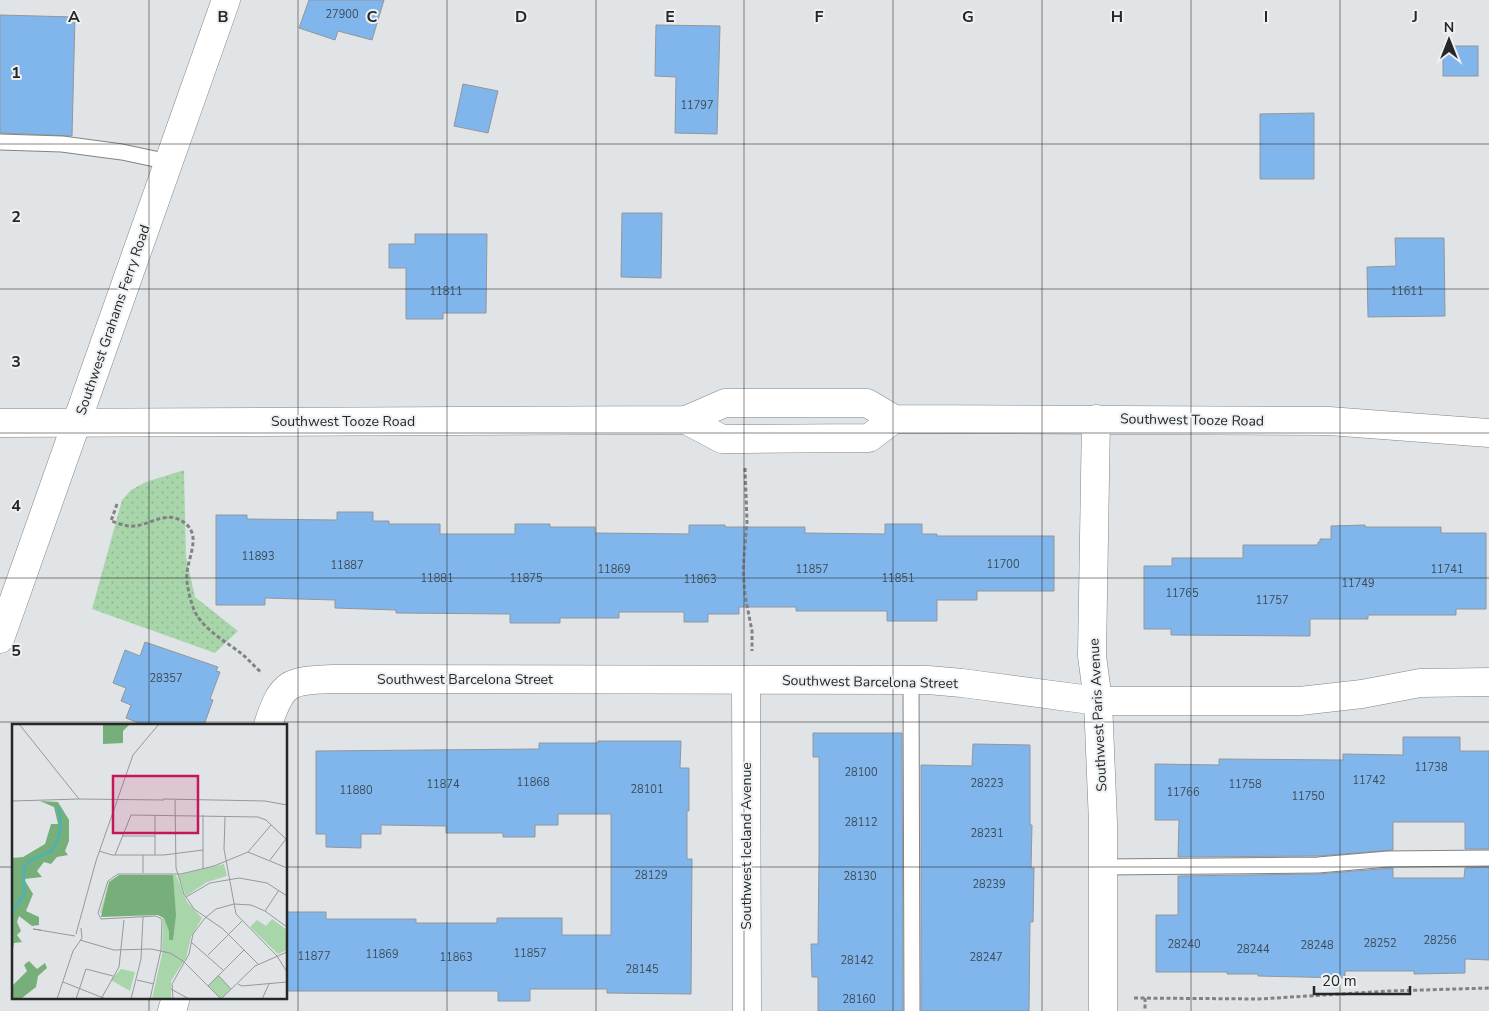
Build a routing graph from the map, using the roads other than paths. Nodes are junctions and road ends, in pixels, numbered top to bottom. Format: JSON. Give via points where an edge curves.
{"nodes":[{"id":1,"x":226,"y":0,"type":"edge"},
{"id":2,"x":0,"y":142,"type":"edge"},
{"id":3,"x":169,"y":162,"type":"junction"},
{"id":4,"x":894,"y":419,"type":"junction"},
{"id":5,"x":1096,"y":419,"type":"junction"},
{"id":6,"x":686,"y":420,"type":"junction"},
{"id":7,"x":78,"y":422,"type":"junction"},
{"id":8,"x":0,"y":423,"type":"edge"},
{"id":9,"x":1489,"y":433,"type":"edge"},
{"id":10,"x":0,"y":639,"type":"edge"},
{"id":11,"x":746,"y":680,"type":"junction"},
{"id":12,"x":911,"y":680,"type":"junction"},
{"id":13,"x":1489,"y":682,"type":"edge"},
{"id":14,"x":1098,"y":702,"type":"junction"},
{"id":15,"x":268,"y":724,"type":"edge"},
{"id":16,"x":1489,"y":858,"type":"edge"},
{"id":17,"x":1104,"y":867,"type":"junction"},
{"id":18,"x":176,"y":998,"type":"edge"},
{"id":19,"x":1104,"y":1004,"type":"edge"},
{"id":20,"x":172,"y":1011,"type":"edge"},
{"id":21,"x":747,"y":1011,"type":"edge"},
{"id":22,"x":912,"y":1011,"type":"edge"}],
"edges":[{"from":1,"to":3,"type":"main road","name":"Southwest Grahams Ferry Road"},
{"from":2,"to":3,"type":"lane","via":[[62,144]]},
{"from":3,"to":7,"type":"main road","name":"Southwest Grahams Ferry Road"},
{"from":4,"to":5,"type":"main road","name":"Southwest Tooze Road"},
{"from":4,"to":6,"type":"main road","name":"Southwest Tooze Road","via":[[867,403],[725,403]]},
{"from":4,"to":6,"type":"main road","name":"Southwest Tooze Road","via":[[869,438],[746,439],[722,439]]},
{"from":5,"to":9,"type":"main road","name":"Southwest Tooze Road","via":[[1329,421]]},
{"from":5,"to":14,"type":"main road","name":"Southwest Paris Avenue","via":[[1092,656]]},
{"from":6,"to":7,"type":"main road","name":"Southwest Tooze Road"},
{"from":7,"to":8,"type":"main road","name":"Southwest Tooze Road"},
{"from":7,"to":10,"type":"main road","name":"Southwest Grahams Ferry Road"},
{"from":11,"to":12,"type":"main road","name":"Southwest Barcelona Street"},
{"from":11,"to":15,"type":"main road","name":"Southwest Barcelona Street","via":[[309,680],[292,683],[282,692]]},
{"from":11,"to":21,"type":"main road","name":"Southwest Iceland Avenue"},
{"from":12,"to":14,"type":"main road","name":"Southwest Barcelona Street","via":[[962,683]]},
{"from":12,"to":22,"type":"lane"},
{"from":13,"to":14,"type":"main road","name":"Southwest Barcelona Street","via":[[1420,683],[1300,702]]},
{"from":14,"to":17,"type":"main road","name":"Southwest Paris Avenue"},
{"from":16,"to":17,"type":"lane","via":[[1388,859],[1318,865]]},
{"from":17,"to":19,"type":"main road","name":"Southwest Paris Avenue"},
{"from":18,"to":20,"type":"main road"}]}
